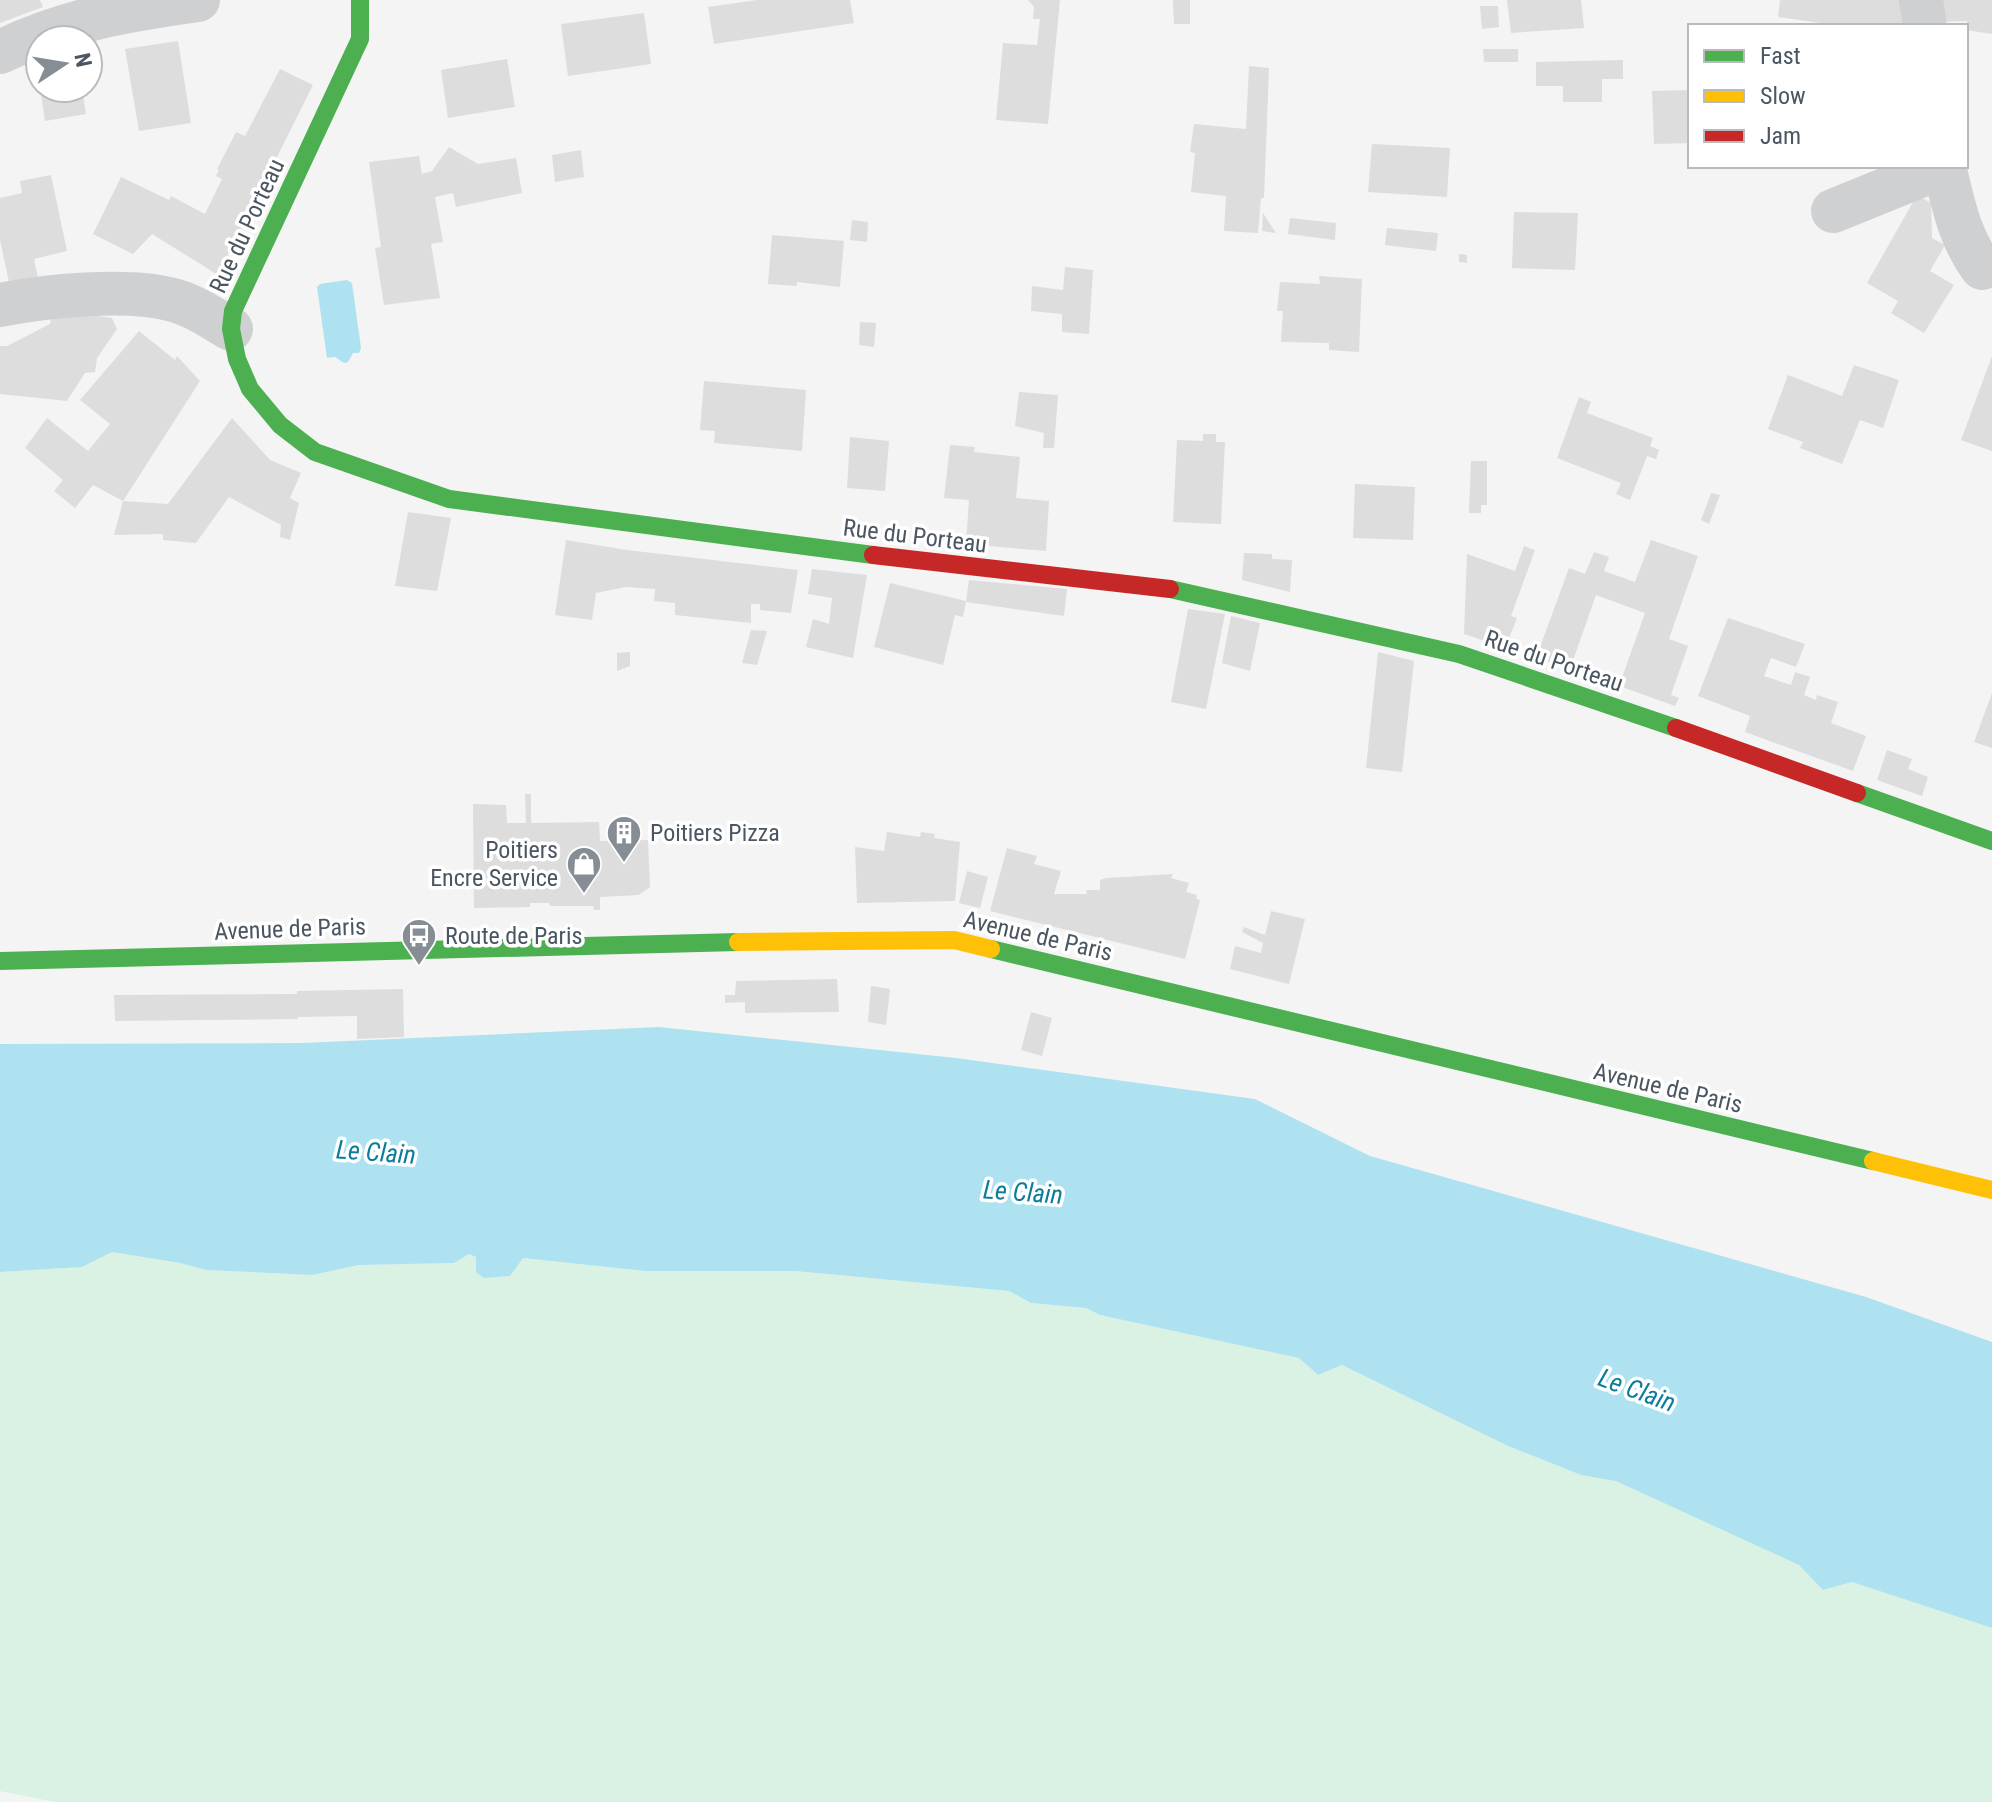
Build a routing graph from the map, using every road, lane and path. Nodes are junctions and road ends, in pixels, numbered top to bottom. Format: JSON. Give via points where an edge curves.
{"nodes":[{"id":1,"x":198,"y":0,"type":"edge"},
{"id":2,"x":360,"y":0,"type":"edge"},
{"id":3,"x":1921,"y":0,"type":"edge"},
{"id":4,"x":1925,"y":24,"type":"edge"},
{"id":5,"x":0,"y":52,"type":"edge"},
{"id":6,"x":1939,"y":168,"type":"edge"},
{"id":7,"x":1944,"y":168,"type":"edge"},
{"id":8,"x":1833,"y":211,"type":"dead end"},
{"id":9,"x":1982,"y":268,"type":"dead end"},
{"id":10,"x":0,"y":305,"type":"edge"},
{"id":11,"x":231,"y":329,"type":"junction"},
{"id":12,"x":1992,"y":841,"type":"edge"},
{"id":13,"x":0,"y":961,"type":"edge"},
{"id":14,"x":1992,"y":1190,"type":"edge"}],
"edges":[{"from":1,"to":5,"type":"street","via":[[73,22]]},
{"from":2,"to":11,"type":"street","name":"Rue du Porteau","via":[[360,39],[243,287]]},
{"from":3,"to":4,"type":"street"},
{"from":6,"to":8,"type":"street"},
{"from":7,"to":9,"type":"street","via":[[1957,223]]},
{"from":10,"to":11,"type":"street","via":[[151,296],[188,305]]},
{"from":11,"to":12,"type":"street","name":"Rue du Porteau","via":[[250,389],[280,425],[315,452],[449,499],[1198,594],[1459,654]]},
{"from":13,"to":14,"type":"street","name":"Avenue de Paris","via":[[954,940]]}]}
